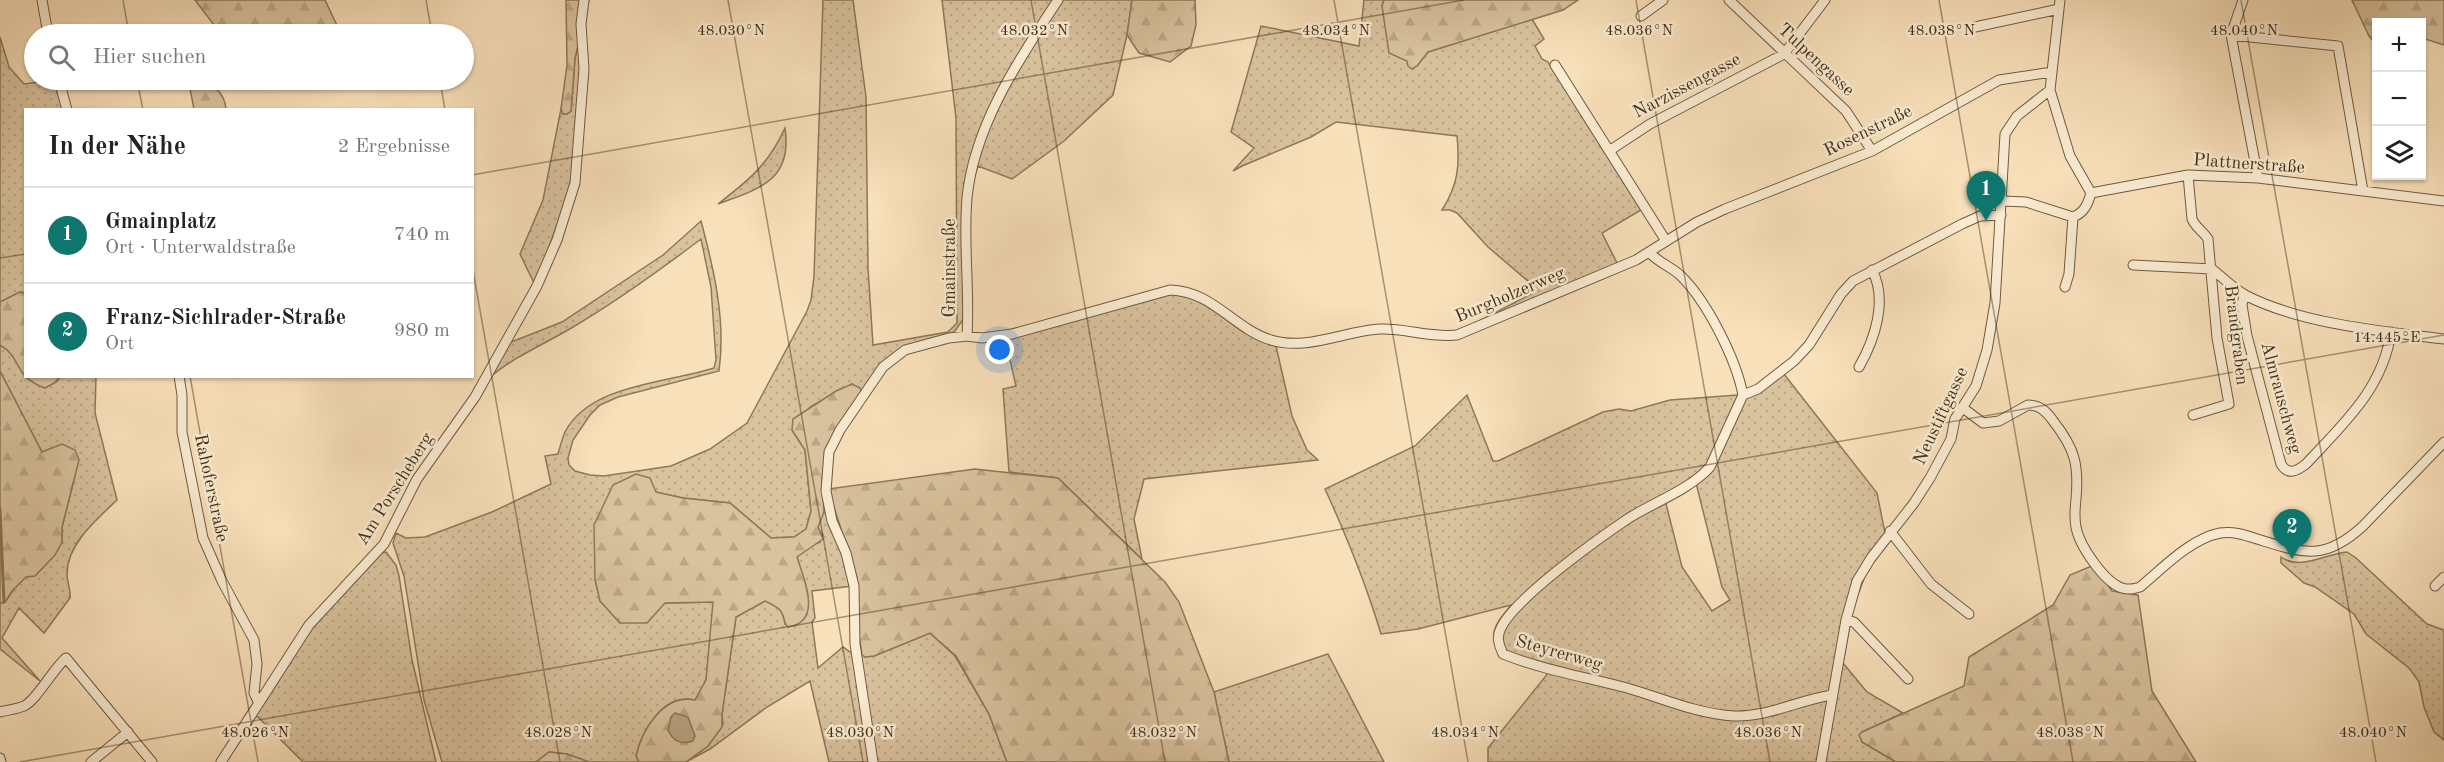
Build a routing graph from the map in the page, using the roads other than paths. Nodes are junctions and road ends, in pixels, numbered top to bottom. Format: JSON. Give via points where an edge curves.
{"nodes":[{"id":1,"x":42,"y":0,"type":"edge"},
{"id":2,"x":584,"y":0,"type":"edge"},
{"id":3,"x":1058,"y":0,"type":"edge"},
{"id":4,"x":1663,"y":0,"type":"edge"},
{"id":5,"x":1729,"y":0,"type":"edge"},
{"id":6,"x":1825,"y":0,"type":"edge"},
{"id":7,"x":2243,"y":0,"type":"edge"},
{"id":8,"x":2059,"y":5,"type":"edge"},
{"id":9,"x":1641,"y":16,"type":"dead end"},
{"id":10,"x":46,"y":24,"type":"edge"},
{"id":11,"x":1976,"y":27,"type":"dead end"},
{"id":12,"x":2231,"y":35,"type":"junction"},
{"id":13,"x":1784,"y":54,"type":"junction"},
{"id":14,"x":1555,"y":65,"type":"dead end"},
{"id":15,"x":2052,"y":72,"type":"junction"},
{"id":16,"x":62,"y":90,"type":"edge"},
{"id":17,"x":2050,"y":90,"type":"junction"},
{"id":18,"x":66,"y":108,"type":"edge"},
{"id":19,"x":1609,"y":151,"type":"junction"},
{"id":20,"x":1872,"y":151,"type":"junction"},
{"id":21,"x":2188,"y":175,"type":"junction"},
{"id":22,"x":2258,"y":178,"type":"junction"},
{"id":23,"x":2363,"y":191,"type":"junction"},
{"id":24,"x":2091,"y":193,"type":"junction"},
{"id":25,"x":2002,"y":201,"type":"junction"},
{"id":26,"x":2444,"y":201,"type":"edge"},
{"id":27,"x":2001,"y":215,"type":"junction"},
{"id":28,"x":2073,"y":217,"type":"junction"},
{"id":29,"x":1697,"y":222,"type":"joint"},
{"id":30,"x":1666,"y":241,"type":"junction"},
{"id":31,"x":1650,"y":253,"type":"junction"},
{"id":32,"x":2133,"y":265,"type":"dead end"},
{"id":33,"x":2212,"y":269,"type":"junction"},
{"id":34,"x":1872,"y":270,"type":"junction"},
{"id":35,"x":2065,"y":287,"type":"dead end"},
{"id":36,"x":2244,"y":294,"type":"junction"},
{"id":37,"x":2391,"y":332,"type":"junction"},
{"id":38,"x":967,"y":336,"type":"junction"},
{"id":39,"x":2444,"y":339,"type":"edge"},
{"id":40,"x":1859,"y":367,"type":"dead end"},
{"id":41,"x":178,"y":378,"type":"edge"},
{"id":42,"x":1743,"y":395,"type":"junction"},
{"id":43,"x":1963,"y":408,"type":"junction"},
{"id":44,"x":2193,"y":415,"type":"dead end"},
{"id":45,"x":2444,"y":442,"type":"edge"},
{"id":46,"x":1890,"y":531,"type":"junction"},
{"id":47,"x":2444,"y":577,"type":"edge"},
{"id":48,"x":2434,"y":586,"type":"dead end"},
{"id":49,"x":1969,"y":614,"type":"dead end"},
{"id":50,"x":1846,"y":620,"type":"junction"},
{"id":51,"x":1908,"y":680,"type":"dead end"},
{"id":52,"x":1832,"y":695,"type":"junction"},
{"id":53,"x":259,"y":703,"type":"junction"},
{"id":54,"x":0,"y":712,"type":"edge"},
{"id":55,"x":128,"y":732,"type":"junction"},
{"id":56,"x":91,"y":762,"type":"edge"},
{"id":57,"x":152,"y":762,"type":"edge"},
{"id":58,"x":221,"y":762,"type":"edge"},
{"id":59,"x":873,"y":762,"type":"edge"},
{"id":60,"x":1821,"y":762,"type":"edge"}],
"edges":[{"from":1,"to":10,"type":"street"},
{"from":2,"to":53,"type":"street","name":"Am Porscheberg","via":[[584,69],[574,183],[557,240],[537,286],[475,396],[417,479],[384,544],[319,613]]},
{"from":3,"to":38,"type":"street","name":"Gmainstraße","via":[[1005,88],[974,160],[966,215]]},
{"from":4,"to":9,"type":"street"},
{"from":5,"to":13,"type":"street","name":"Tulpengasse"},
{"from":6,"to":13,"type":"street"},
{"from":7,"to":12,"type":"street"},
{"from":8,"to":11,"type":"street"},
{"from":8,"to":15,"type":"street"},
{"from":12,"to":22,"type":"street"},
{"from":12,"to":23,"type":"street","via":[[2338,46]]},
{"from":13,"to":19,"type":"street","name":"Narzissengasse","via":[[1650,124]]},
{"from":13,"to":20,"type":"street","name":"Tulpengasse","via":[[1846,111]]},
{"from":14,"to":19,"type":"street"},
{"from":15,"to":17,"type":"street"},
{"from":15,"to":20,"type":"street","name":"Rosenstraße","via":[[1999,80]]},
{"from":16,"to":18,"type":"street"},
{"from":17,"to":24,"type":"street","via":[[2070,156]]},
{"from":17,"to":25,"type":"street","name":"Neustiftgasse","via":[[2017,116],[2005,134]]},
{"from":19,"to":30,"type":"street"},
{"from":20,"to":29,"type":"street","name":"Rosenstraße"},
{"from":21,"to":22,"type":"street","name":"Plattnerstraße"},
{"from":21,"to":24,"type":"street","name":"Plattnerstraße"},
{"from":21,"to":33,"type":"street","via":[[2192,219],[2208,239]]},
{"from":22,"to":23,"type":"street","name":"Plattnerstraße"},
{"from":23,"to":26,"type":"street","name":"Plattnerstraße"},
{"from":24,"to":28,"type":"street","via":[[2085,208]]},
{"from":25,"to":27,"type":"street","name":"Neustiftgasse"},
{"from":25,"to":28,"type":"street","via":[[2026,202]]},
{"from":27,"to":34,"type":"street","via":[[1980,216]]},
{"from":27,"to":43,"type":"street","name":"Neustiftgasse","via":[[1991,331],[1976,386]]},
{"from":28,"to":35,"type":"street"},
{"from":29,"to":30,"type":"street","name":"Burgholzerweg"},
{"from":30,"to":31,"type":"street","name":"Burgholzerweg"},
{"from":31,"to":38,"type":"street","name":"Burgholzerweg","via":[[1457,336],[1377,329],[1283,343],[1263,337],[1202,297],[1170,291],[1012,334]]},
{"from":31,"to":42,"type":"street","via":[[1680,275],[1695,293],[1732,358]]},
{"from":32,"to":33,"type":"street"},
{"from":33,"to":36,"type":"street"},
{"from":33,"to":44,"type":"street","name":"Brandgraben","via":[[2217,338],[2229,404]]},
{"from":34,"to":40,"type":"street","via":[[1880,309]]},
{"from":34,"to":42,"type":"street","via":[[1848,286],[1794,361],[1758,389]]},
{"from":36,"to":37,"type":"street","via":[[2292,314]]},
{"from":36,"to":37,"type":"street","name":"Almrauschweg","via":[[2242,305],[2257,376],[2281,464],[2290,472],[2306,464],[2363,402],[2384,364]]},
{"from":37,"to":39,"type":"street"},
{"from":38,"to":59,"type":"street","name":"Gmainstraße","via":[[905,350],[891,360],[872,381],[829,452],[826,491],[854,586],[855,644]]},
{"from":41,"to":53,"type":"street","name":"Rahoferstraße","via":[[182,432],[204,538],[254,640],[254,693]]},
{"from":42,"to":52,"type":"street","name":"Steyrerweg","via":[[1710,467],[1620,525],[1517,605],[1500,629],[1498,642],[1503,654],[1522,662],[1733,716],[1756,715]]},
{"from":43,"to":45,"type":"street","via":[[1983,423],[1999,422],[2028,405],[2040,407],[2049,416],[2075,455],[2079,537],[2114,584],[2130,590],[2198,542],[2223,533],[2308,553],[2337,546],[2363,526]]},
{"from":43,"to":46,"type":"street","name":"Neustiftgasse","via":[[1930,478]]},
{"from":46,"to":49,"type":"street","via":[[1931,584]]},
{"from":46,"to":50,"type":"street","name":"Neustiftgasse","via":[[1863,570]]},
{"from":47,"to":48,"type":"street"},
{"from":50,"to":51,"type":"street","via":[[1854,622]]},
{"from":50,"to":52,"type":"street","name":"Neustiftgasse"},
{"from":52,"to":60,"type":"street"},
{"from":53,"to":58,"type":"street","name":"Am Porscheberg"},
{"from":54,"to":55,"type":"street","via":[[30,702],[66,658]]},
{"from":55,"to":56,"type":"street"},
{"from":55,"to":57,"type":"street"}]}
